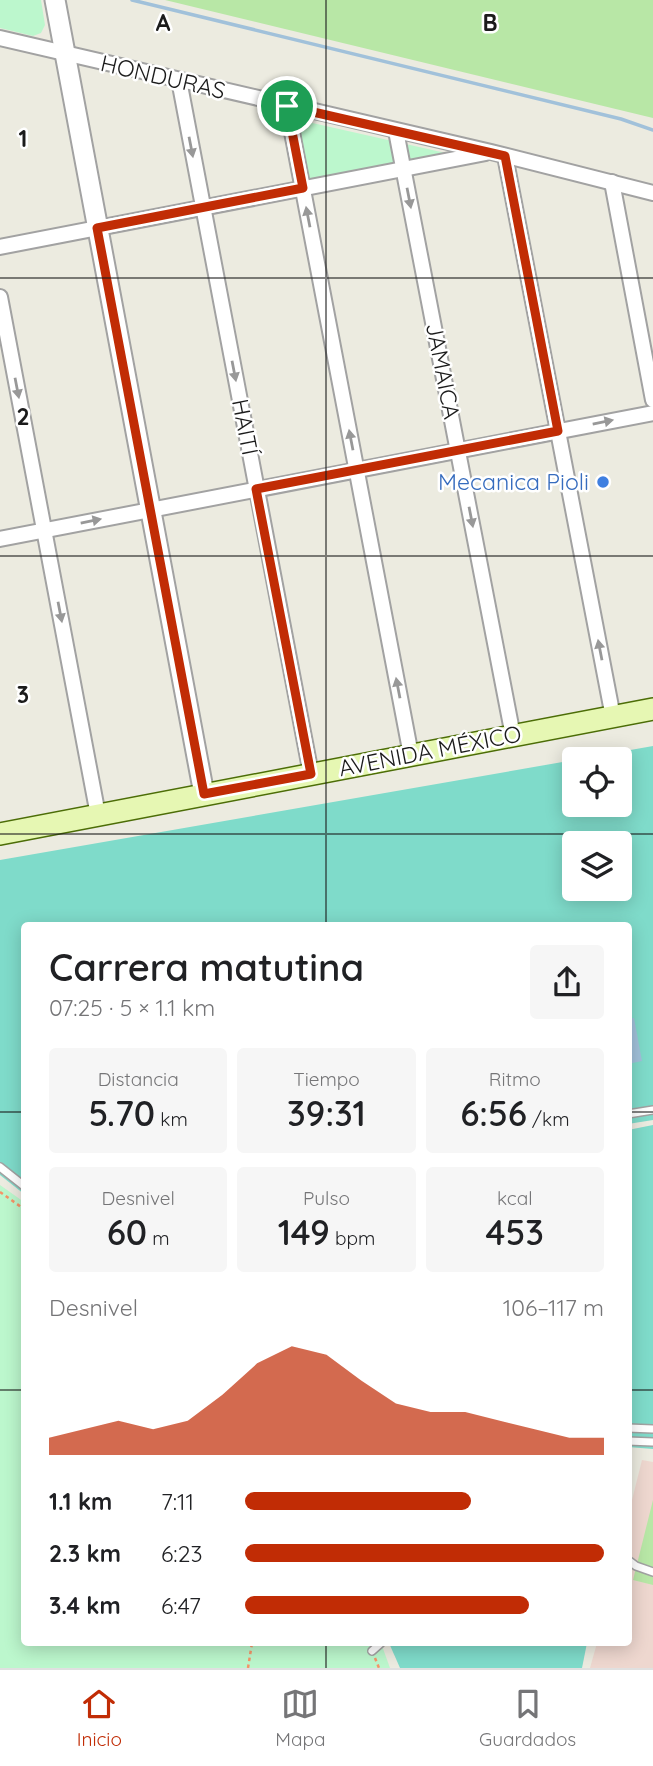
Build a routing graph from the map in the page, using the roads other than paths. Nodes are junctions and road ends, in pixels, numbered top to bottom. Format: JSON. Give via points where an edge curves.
{"nodes":[{"id":1,"x":55,"y":0,"type":"edge"},
{"id":2,"x":0,"y":38,"type":"edge"},
{"id":3,"x":66,"y":54,"type":"junction"},
{"id":4,"x":179,"y":80,"type":"junction"},
{"id":5,"x":287,"y":106,"type":"junction"},
{"id":6,"x":396,"y":131,"type":"junction"},
{"id":7,"x":498,"y":154,"type":"junction"},
{"id":8,"x":403,"y":169,"type":"junction"},
{"id":9,"x":612,"y":182,"type":"junction"},
{"id":10,"x":303,"y":188,"type":"junction"},
{"id":11,"x":653,"y":193,"type":"edge"},
{"id":12,"x":203,"y":208,"type":"junction"},
{"id":13,"x":97,"y":228,"type":"junction"},
{"id":14,"x":0,"y":247,"type":"edge"},
{"id":15,"x":0,"y":297,"type":"edge"},
{"id":16,"x":653,"y":400,"type":"edge"},
{"id":17,"x":653,"y":413,"type":"edge"},
{"id":18,"x":558,"y":431,"type":"junction"},
{"id":19,"x":458,"y":450,"type":"junction"},
{"id":20,"x":356,"y":470,"type":"junction"},
{"id":21,"x":256,"y":489,"type":"junction"},
{"id":22,"x":150,"y":510,"type":"junction"},
{"id":23,"x":44,"y":530,"type":"junction"},
{"id":24,"x":0,"y":538,"type":"edge"},
{"id":25,"x":653,"y":709,"type":"edge"},
{"id":26,"x":612,"y":716,"type":"junction"},
{"id":27,"x":513,"y":736,"type":"junction"},
{"id":28,"x":411,"y":755,"type":"junction"},
{"id":29,"x":311,"y":774,"type":"junction"},
{"id":30,"x":204,"y":794,"type":"junction"},
{"id":31,"x":99,"y":815,"type":"junction"},
{"id":32,"x":0,"y":834,"type":"edge"},
{"id":33,"x":653,"y":1110,"type":"edge"},
{"id":34,"x":632,"y":1113,"type":"edge"},
{"id":35,"x":0,"y":1167,"type":"edge"},
{"id":36,"x":21,"y":1184,"type":"edge"},
{"id":37,"x":632,"y":1428,"type":"edge"},
{"id":38,"x":653,"y":1429,"type":"edge"},
{"id":39,"x":632,"y":1440,"type":"edge"},
{"id":40,"x":653,"y":1442,"type":"edge"},
{"id":41,"x":632,"y":1563,"type":"edge"},
{"id":42,"x":653,"y":1572,"type":"edge"},
{"id":43,"x":378,"y":1646,"type":"edge"},
{"id":44,"x":372,"y":1651,"type":"dead end"}],
"edges":[{"from":1,"to":3,"type":"street"},
{"from":2,"to":3,"type":"street","name":"HONDURAS"},
{"from":3,"to":4,"type":"street","name":"HONDURAS"},
{"from":3,"to":13,"type":"street"},
{"from":4,"to":5,"type":"street","name":"HONDURAS"},
{"from":4,"to":12,"type":"street","name":"HAITÍ","one_way":true},
{"from":5,"to":6,"type":"street","name":"HONDURAS"},
{"from":5,"to":10,"type":"street"},
{"from":6,"to":7,"type":"street","name":"HONDURAS"},
{"from":6,"to":8,"type":"street","name":"JAMAICA"},
{"from":7,"to":8,"type":"street"},
{"from":7,"to":9,"type":"street","name":"HONDURAS"},
{"from":7,"to":18,"type":"street"},
{"from":8,"to":10,"type":"street"},
{"from":8,"to":19,"type":"street","name":"JAMAICA","one_way":true},
{"from":9,"to":11,"type":"street","name":"HONDURAS"},
{"from":9,"to":16,"type":"street"},
{"from":10,"to":12,"type":"street"},
{"from":20,"to":10,"type":"street","one_way":true},
{"from":12,"to":13,"type":"street"},
{"from":12,"to":21,"type":"street","name":"HAITÍ","one_way":true},
{"from":13,"to":14,"type":"street"},
{"from":13,"to":22,"type":"street"},
{"from":15,"to":23,"type":"street","one_way":true},
{"from":18,"to":17,"type":"street","one_way":true},
{"from":18,"to":19,"type":"street"},
{"from":26,"to":18,"type":"street","one_way":true},
{"from":19,"to":20,"type":"street"},
{"from":19,"to":27,"type":"street","name":"JAMAICA","one_way":true},
{"from":20,"to":21,"type":"street"},
{"from":28,"to":20,"type":"street","one_way":true},
{"from":21,"to":22,"type":"street"},
{"from":21,"to":29,"type":"street","name":"HAITÍ"},
{"from":23,"to":22,"type":"street","one_way":true},
{"from":22,"to":30,"type":"street"},
{"from":23,"to":24,"type":"street"},
{"from":23,"to":31,"type":"street","one_way":true},
{"from":25,"to":26,"type":"main road","name":"AVENIDA MÉXICO"},
{"from":26,"to":27,"type":"main road","name":"AVENIDA MÉXICO"},
{"from":27,"to":28,"type":"main road","name":"AVENIDA MÉXICO"},
{"from":28,"to":29,"type":"main road","name":"AVENIDA MÉXICO"},
{"from":29,"to":30,"type":"main road","name":"AVENIDA MÉXICO"},
{"from":30,"to":31,"type":"main road","name":"AVENIDA MÉXICO"},
{"from":31,"to":32,"type":"main road","name":"AVENIDA MÉXICO"},
{"from":33,"to":34,"type":"lane"},
{"from":35,"to":36,"type":"lane"},
{"from":37,"to":38,"type":"lane"},
{"from":39,"to":40,"type":"lane"},
{"from":41,"to":42,"type":"lane"},
{"from":43,"to":44,"type":"lane"}]}
